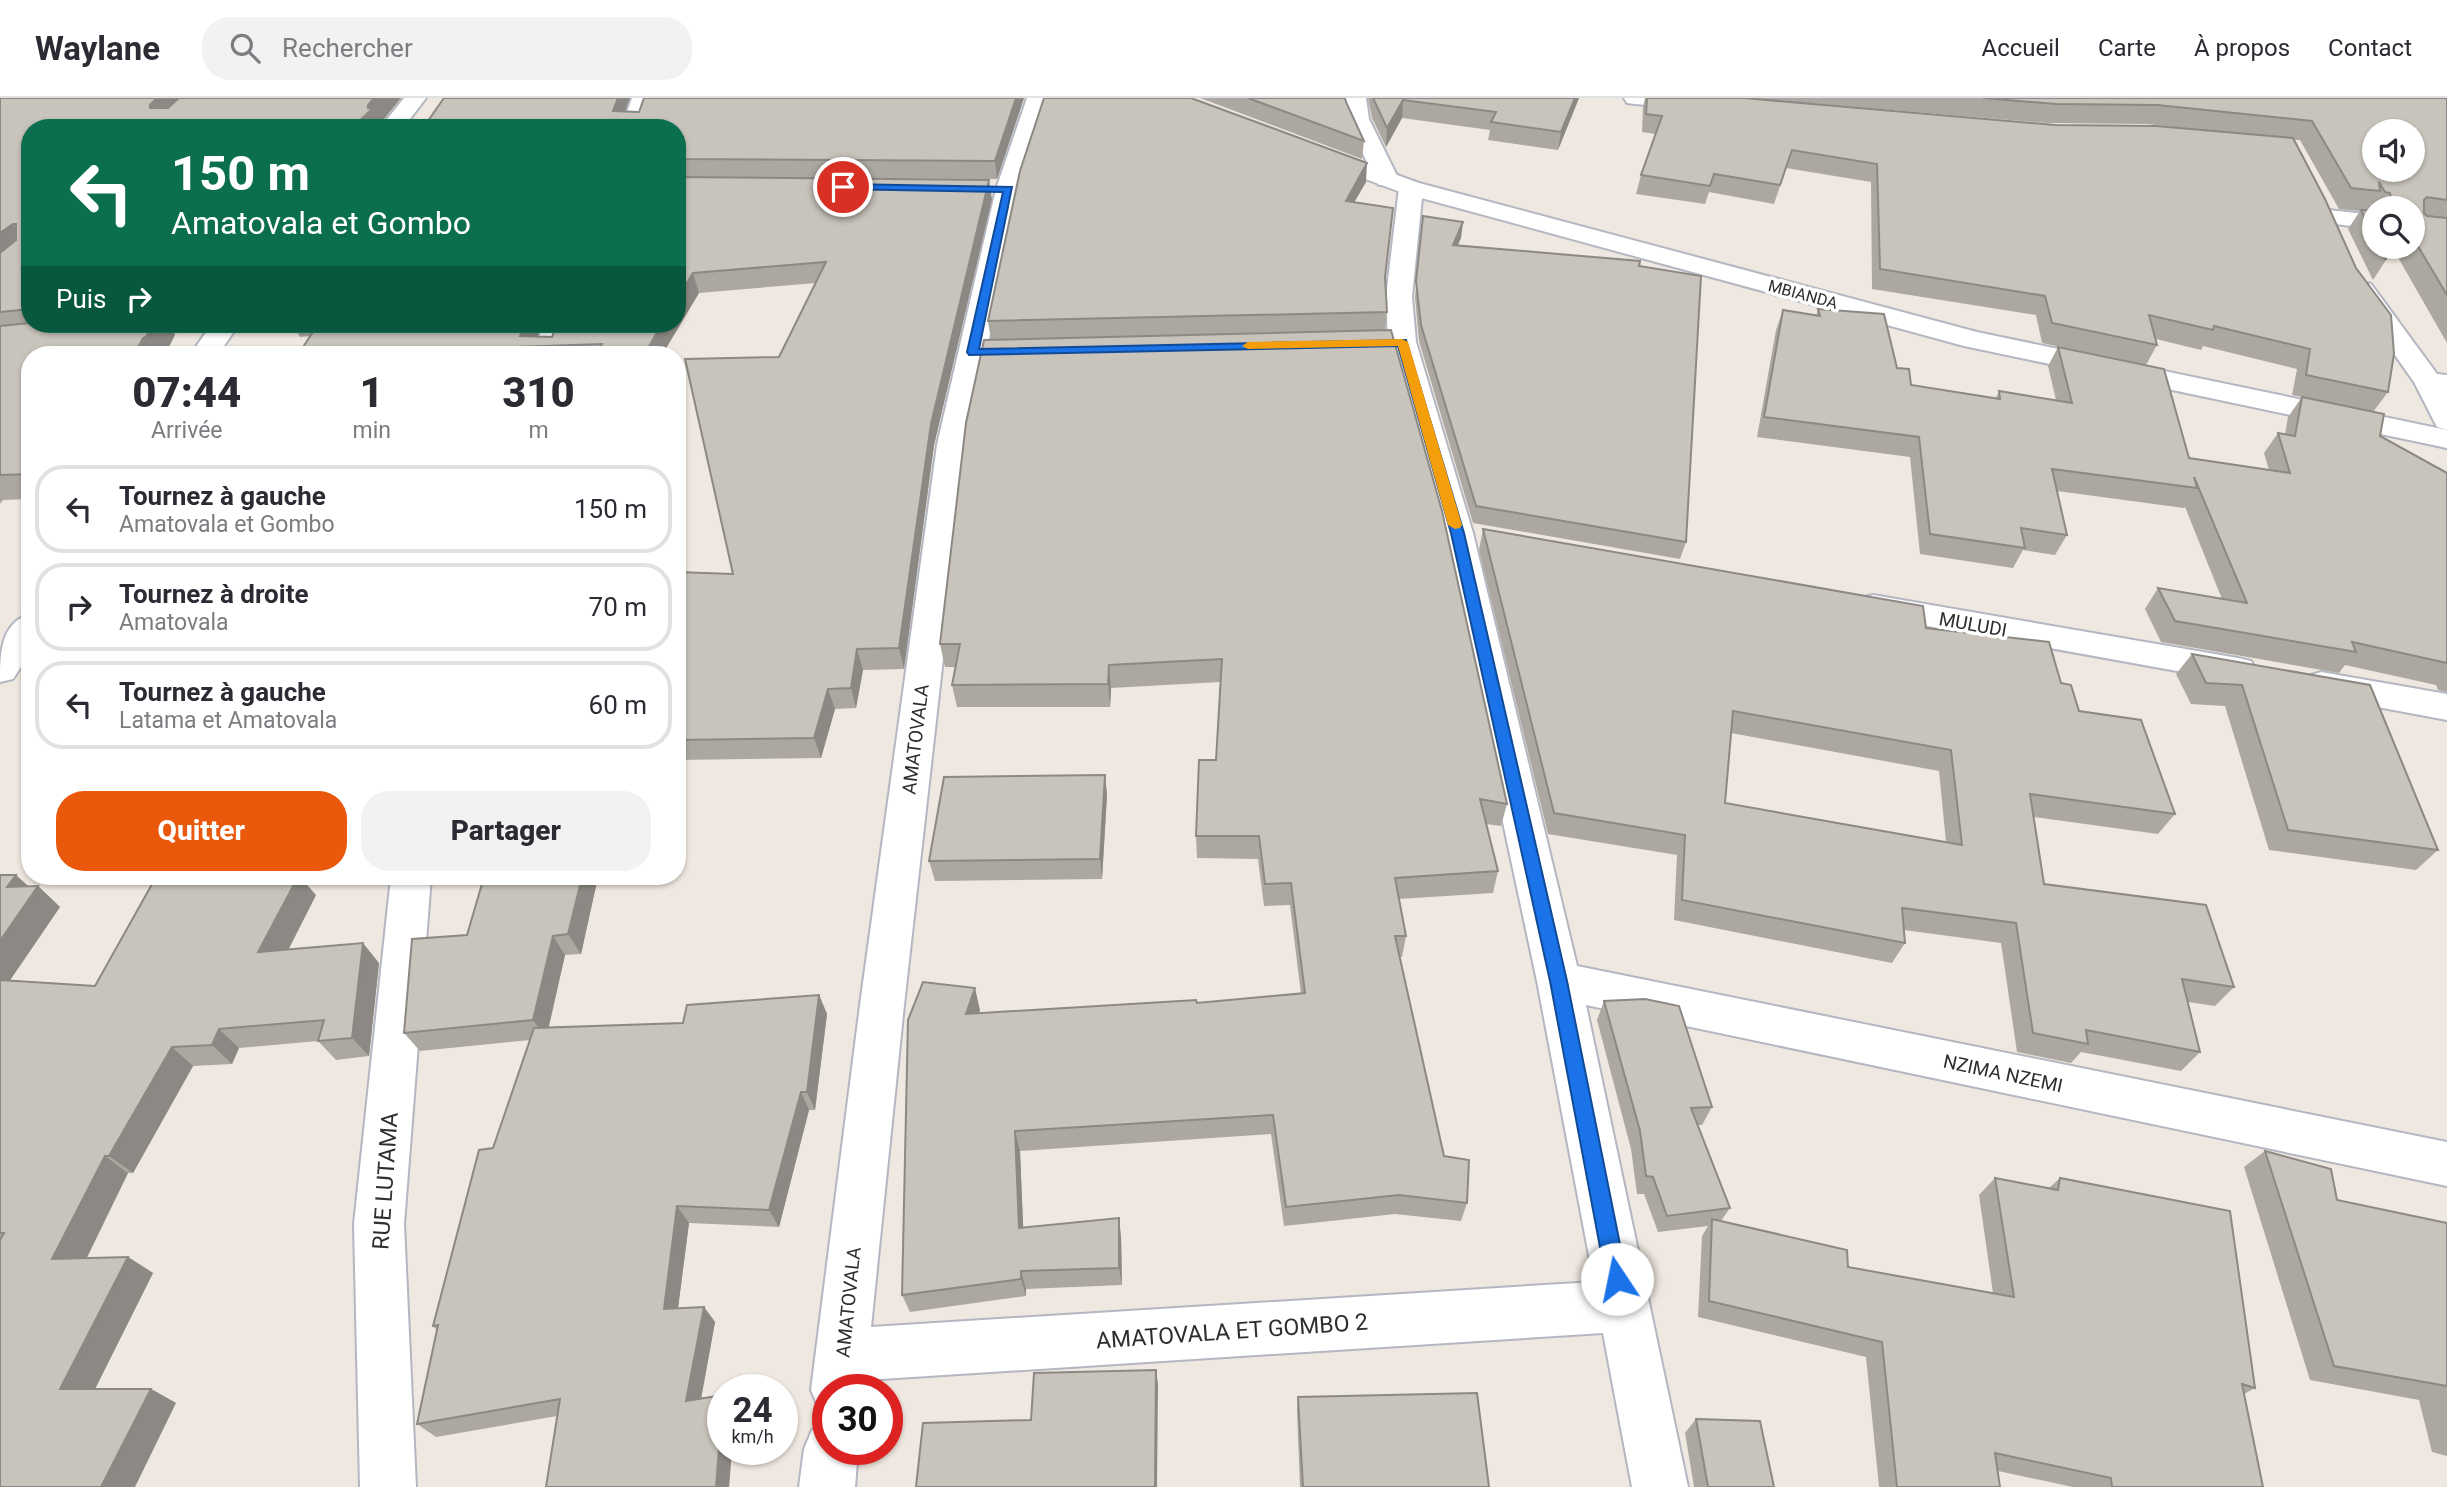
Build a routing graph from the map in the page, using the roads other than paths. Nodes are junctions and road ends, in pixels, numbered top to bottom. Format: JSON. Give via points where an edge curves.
{"nodes":[{"id":1,"x":415,"y":98,"type":"edge"},
{"id":2,"x":643,"y":98,"type":"edge"},
{"id":3,"x":1038,"y":98,"type":"edge"},
{"id":4,"x":1355,"y":98,"type":"edge"},
{"id":5,"x":1634,"y":98,"type":"edge"},
{"id":6,"x":1721,"y":106,"type":"edge"},
{"id":7,"x":398,"y":119,"type":"edge"},
{"id":8,"x":635,"y":119,"type":"edge"},
{"id":9,"x":1299,"y":146,"type":"edge"},
{"id":10,"x":1399,"y":184,"type":"junction"},
{"id":11,"x":2362,"y":224,"type":"edge"},
{"id":12,"x":2437,"y":383,"type":"edge"},
{"id":13,"x":2447,"y":421,"type":"edge"},
{"id":14,"x":2447,"y":439,"type":"edge"},
{"id":15,"x":1842,"y":601,"type":"edge"},
{"id":16,"x":21,"y":639,"type":"edge"},
{"id":17,"x":0,"y":670,"type":"edge"},
{"id":18,"x":2447,"y":707,"type":"edge"},
{"id":19,"x":410,"y":885,"type":"edge"},
{"id":20,"x":1559,"y":981,"type":"junction"},
{"id":21,"x":2447,"y":1164,"type":"edge"},
{"id":22,"x":1622,"y":1307,"type":"junction"},
{"id":23,"x":840,"y":1372,"type":"edge"},
{"id":24,"x":829,"y":1465,"type":"edge"},
{"id":25,"x":388,"y":1487,"type":"edge"},
{"id":26,"x":827,"y":1487,"type":"edge"},
{"id":27,"x":1660,"y":1487,"type":"edge"}],
"edges":[{"from":1,"to":7,"type":"street"},
{"from":2,"to":8,"type":"street"},
{"from":3,"to":23,"type":"street","name":"AMATOVALA","via":[[994,189],[986,352],[952,445]]},
{"from":4,"to":10,"type":"street","via":[[1358,119]]},
{"from":5,"to":6,"type":"street"},
{"from":9,"to":10,"type":"street","name":"MBIANDA"},
{"from":10,"to":14,"type":"street","name":"MBIANDA","via":[[1974,340]]},
{"from":10,"to":20,"type":"street","via":[[1399,297],[1388,342],[1471,536]]},
{"from":11,"to":12,"type":"street","via":[[2333,229],[2359,286]]},
{"from":12,"to":13,"type":"street"},
{"from":15,"to":18,"type":"street","name":"MULUDI"},
{"from":16,"to":17,"type":"street"},
{"from":19,"to":25,"type":"street","name":"RUE LUTAMA","via":[[379,1224]]},
{"from":20,"to":21,"type":"street","name":"NZIMA NZEMI"},
{"from":20,"to":22,"type":"street"},
{"from":22,"to":23,"type":"street","name":"AMATOVALA ET GOMBO 2"},
{"from":22,"to":27,"type":"street"},
{"from":24,"to":26,"type":"street"}]}
